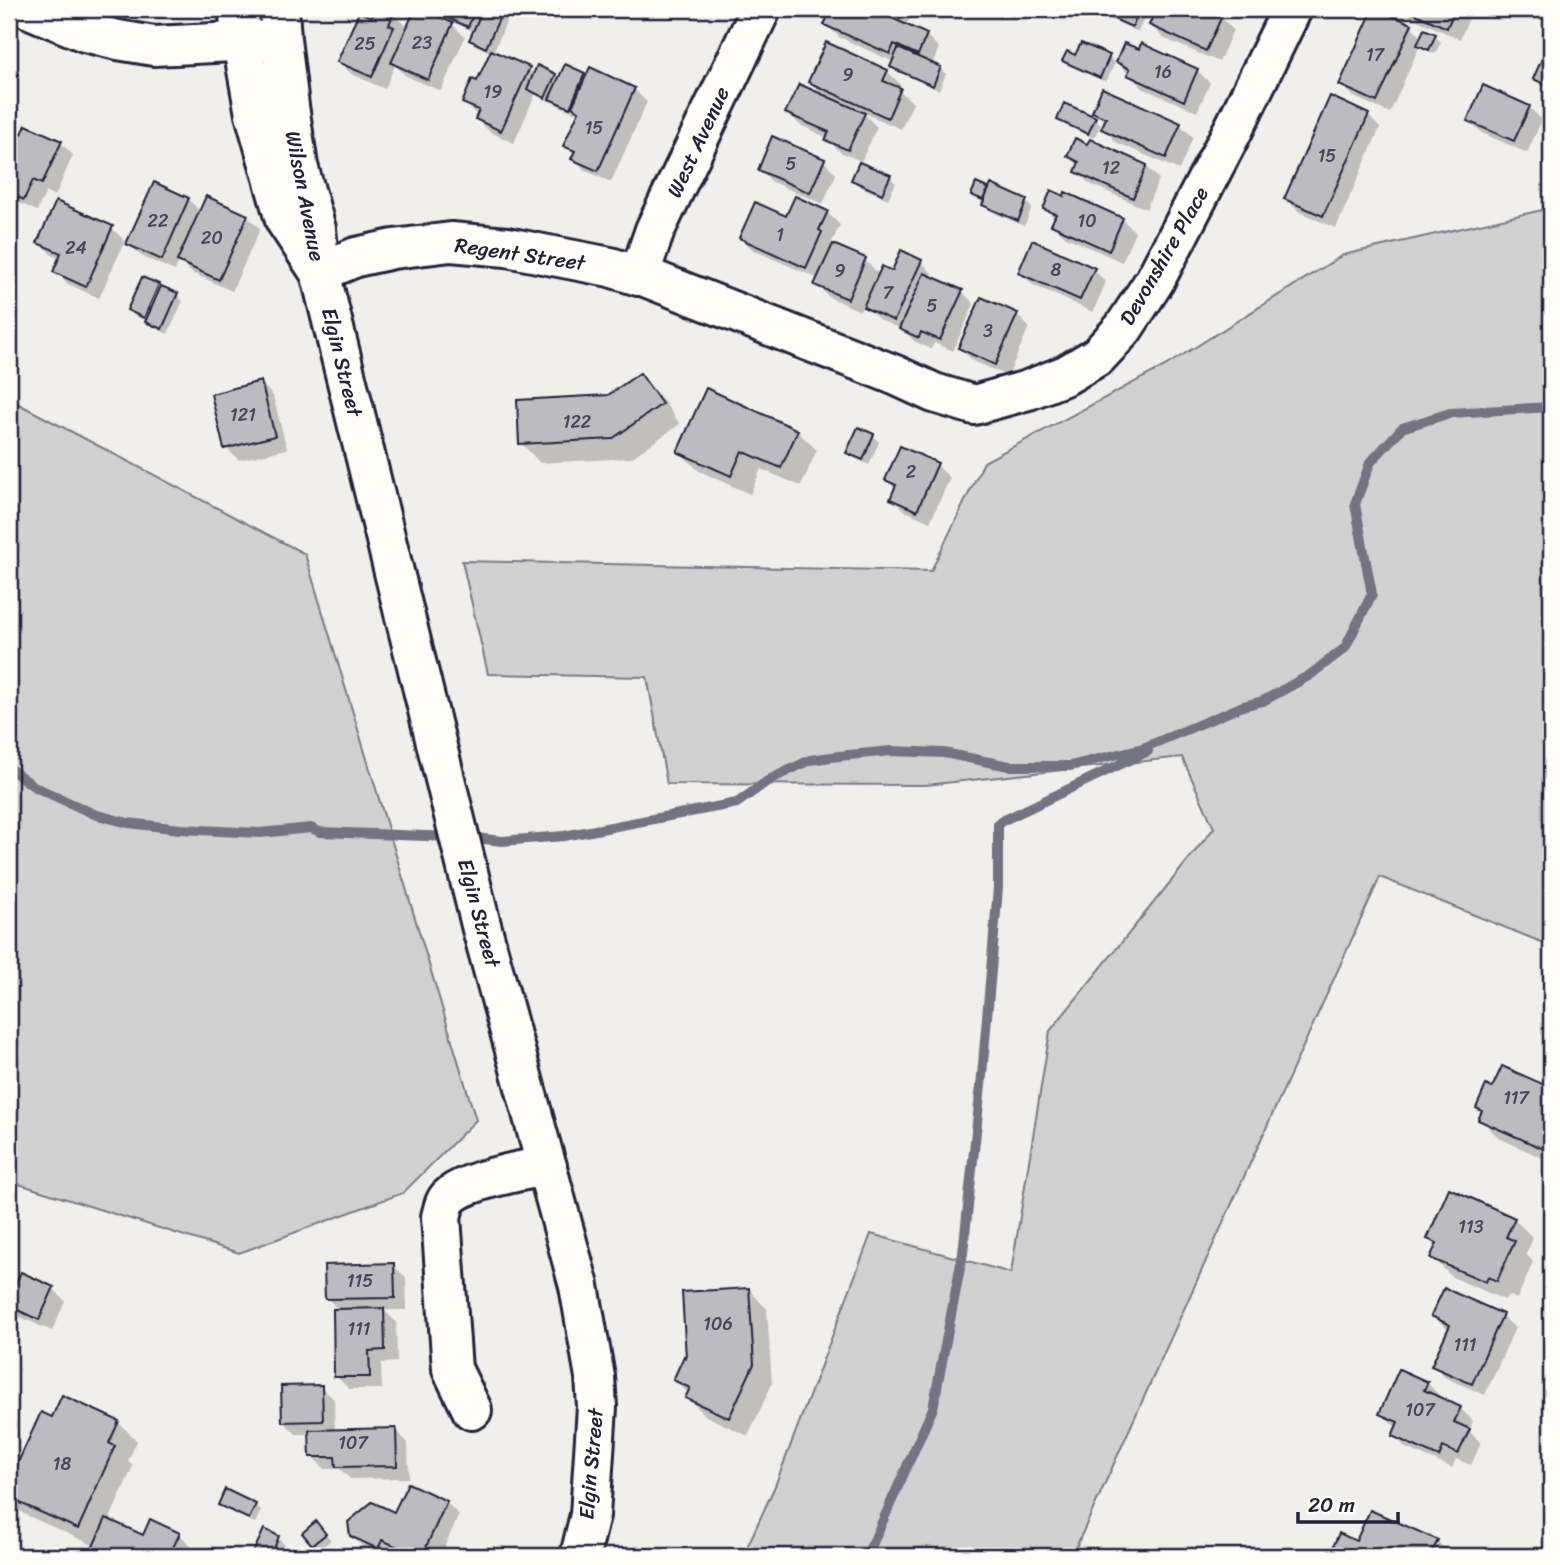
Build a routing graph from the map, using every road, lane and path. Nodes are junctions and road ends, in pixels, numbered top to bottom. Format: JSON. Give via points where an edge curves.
{"nodes":[{"id":1,"x":30,"y":9,"type":"edge"},
{"id":2,"x":761,"y":9,"type":"edge"},
{"id":3,"x":1292,"y":9,"type":"edge"},
{"id":4,"x":280,"y":24,"type":"edge"},
{"id":5,"x":240,"y":26,"type":"edge"},
{"id":6,"x":320,"y":272,"type":"junction"},
{"id":7,"x":639,"y":276,"type":"junction"},
{"id":8,"x":547,"y":1166,"type":"junction"},
{"id":9,"x":471,"y":1410,"type":"dead end"},
{"id":10,"x":580,"y":1556,"type":"edge"}],
"edges":[{"from":1,"to":5,"type":"street","via":[[85,32],[154,46]]},
{"from":2,"to":7,"type":"street","name":"West Avenue","via":[[655,230]]},
{"from":3,"to":7,"type":"street","name":"Devonshire Place","via":[[1155,280],[1123,329],[1098,356],[1066,375],[974,405]]},
{"from":4,"to":5,"type":"street"},
{"from":4,"to":6,"type":"street","name":"Wilson Avenue","via":[[298,166],[316,229]]},
{"from":5,"to":6,"type":"street","name":"Wilson Avenue","via":[[255,114],[285,220]]},
{"from":6,"to":7,"type":"street","name":"Regent Street","via":[[356,257],[451,242],[507,247]]},
{"from":6,"to":8,"type":"street","name":"Elgin Street","via":[[481,925]]},
{"from":8,"to":9,"type":"street","via":[[458,1189],[446,1200],[441,1217],[452,1369]]},
{"from":8,"to":10,"type":"street","name":"Elgin Street","via":[[579,1286],[596,1377],[590,1514]]}]}
